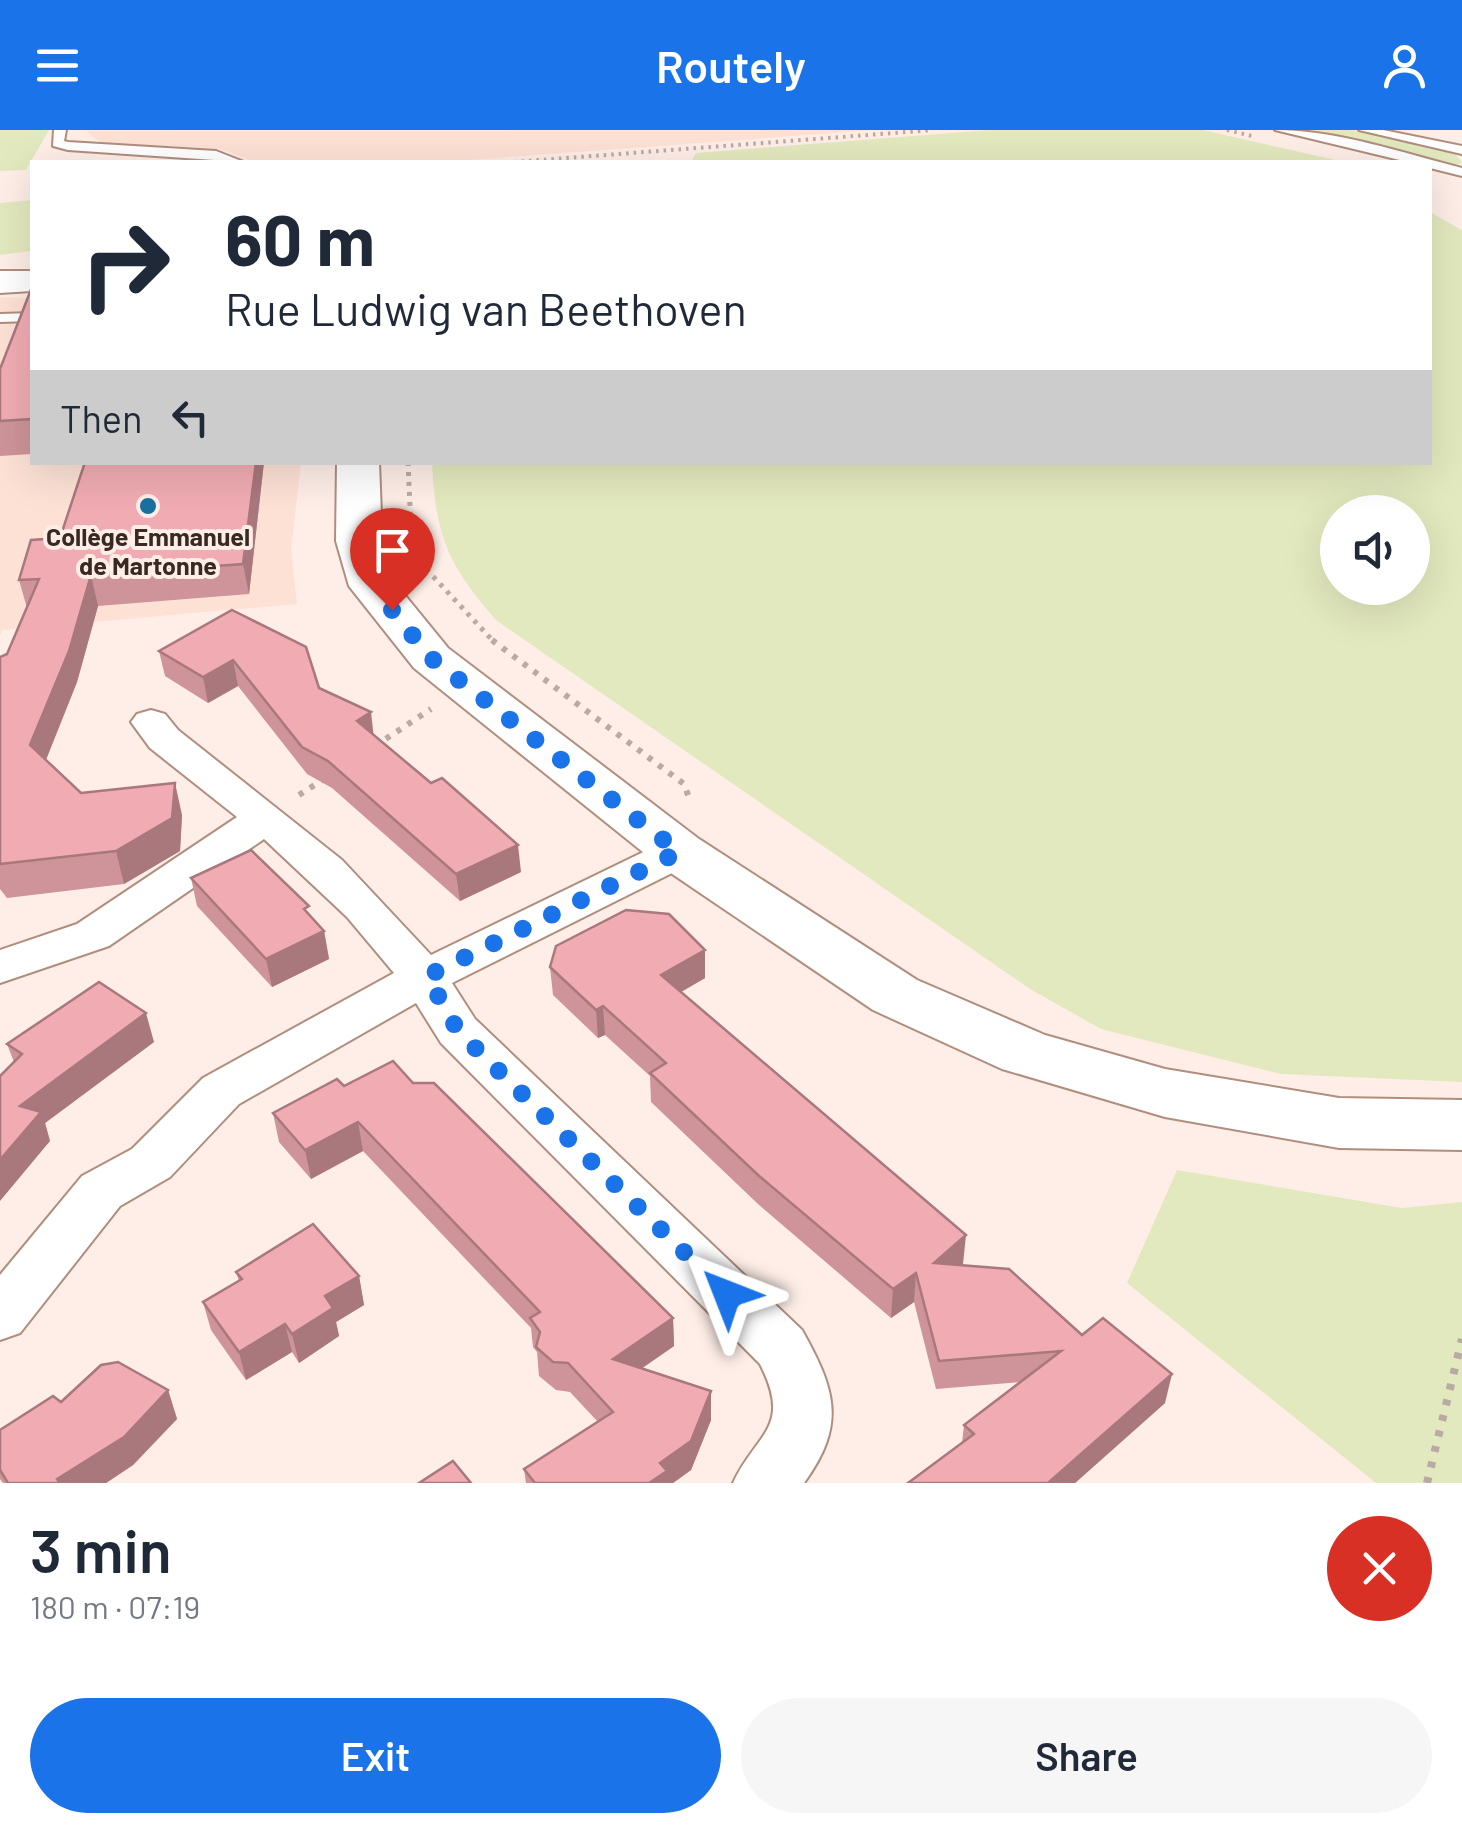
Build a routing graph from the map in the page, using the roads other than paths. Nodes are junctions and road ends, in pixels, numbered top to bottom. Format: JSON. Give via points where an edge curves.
{"nodes":[{"id":1,"x":60,"y":130,"type":"edge"},
{"id":2,"x":1281,"y":130,"type":"edge"},
{"id":3,"x":1365,"y":130,"type":"edge"},
{"id":4,"x":1462,"y":150,"type":"edge"},
{"id":5,"x":231,"y":160,"type":"edge"},
{"id":6,"x":1413,"y":160,"type":"edge"},
{"id":7,"x":1432,"y":164,"type":"edge"},
{"id":8,"x":1462,"y":172,"type":"edge"},
{"id":9,"x":0,"y":282,"type":"edge"},
{"id":10,"x":30,"y":282,"type":"edge"},
{"id":11,"x":30,"y":317,"type":"edge"},
{"id":12,"x":0,"y":323,"type":"edge"},
{"id":13,"x":358,"y":465,"type":"edge"},
{"id":14,"x":151,"y":722,"type":"dead end"},
{"id":15,"x":265,"y":818,"type":"junction"},
{"id":16,"x":679,"y":852,"type":"junction"},
{"id":17,"x":0,"y":967,"type":"edge"},
{"id":18,"x":427,"y":976,"type":"junction"},
{"id":19,"x":1462,"y":1125,"type":"edge"},
{"id":20,"x":0,"y":1316,"type":"edge"},
{"id":21,"x":764,"y":1483,"type":"edge"}],
"edges":[{"from":1,"to":5,"type":"lane","via":[[57,143],[68,146]]},
{"from":2,"to":6,"type":"lane"},
{"from":3,"to":4,"type":"lane"},
{"from":7,"to":8,"type":"lane"},
{"from":9,"to":10,"type":"street"},
{"from":11,"to":12,"type":"lane"},
{"from":13,"to":16,"type":"street","via":[[359,541],[372,586],[419,644]]},
{"from":14,"to":15,"type":"street","via":[[164,740]]},
{"from":15,"to":17,"type":"street","via":[[93,935]]},
{"from":15,"to":18,"type":"street","via":[[320,860]]},
{"from":16,"to":18,"type":"street"},
{"from":16,"to":19,"type":"street","via":[[895,995],[1025,1053],[1165,1093],[1339,1122]]},
{"from":18,"to":20,"type":"street","via":[[221,1090],[151,1163],[101,1190]]},
{"from":18,"to":21,"type":"street","via":[[458,1031],[780,1347],[799,1378],[806,1426],[784,1465]]}]}
